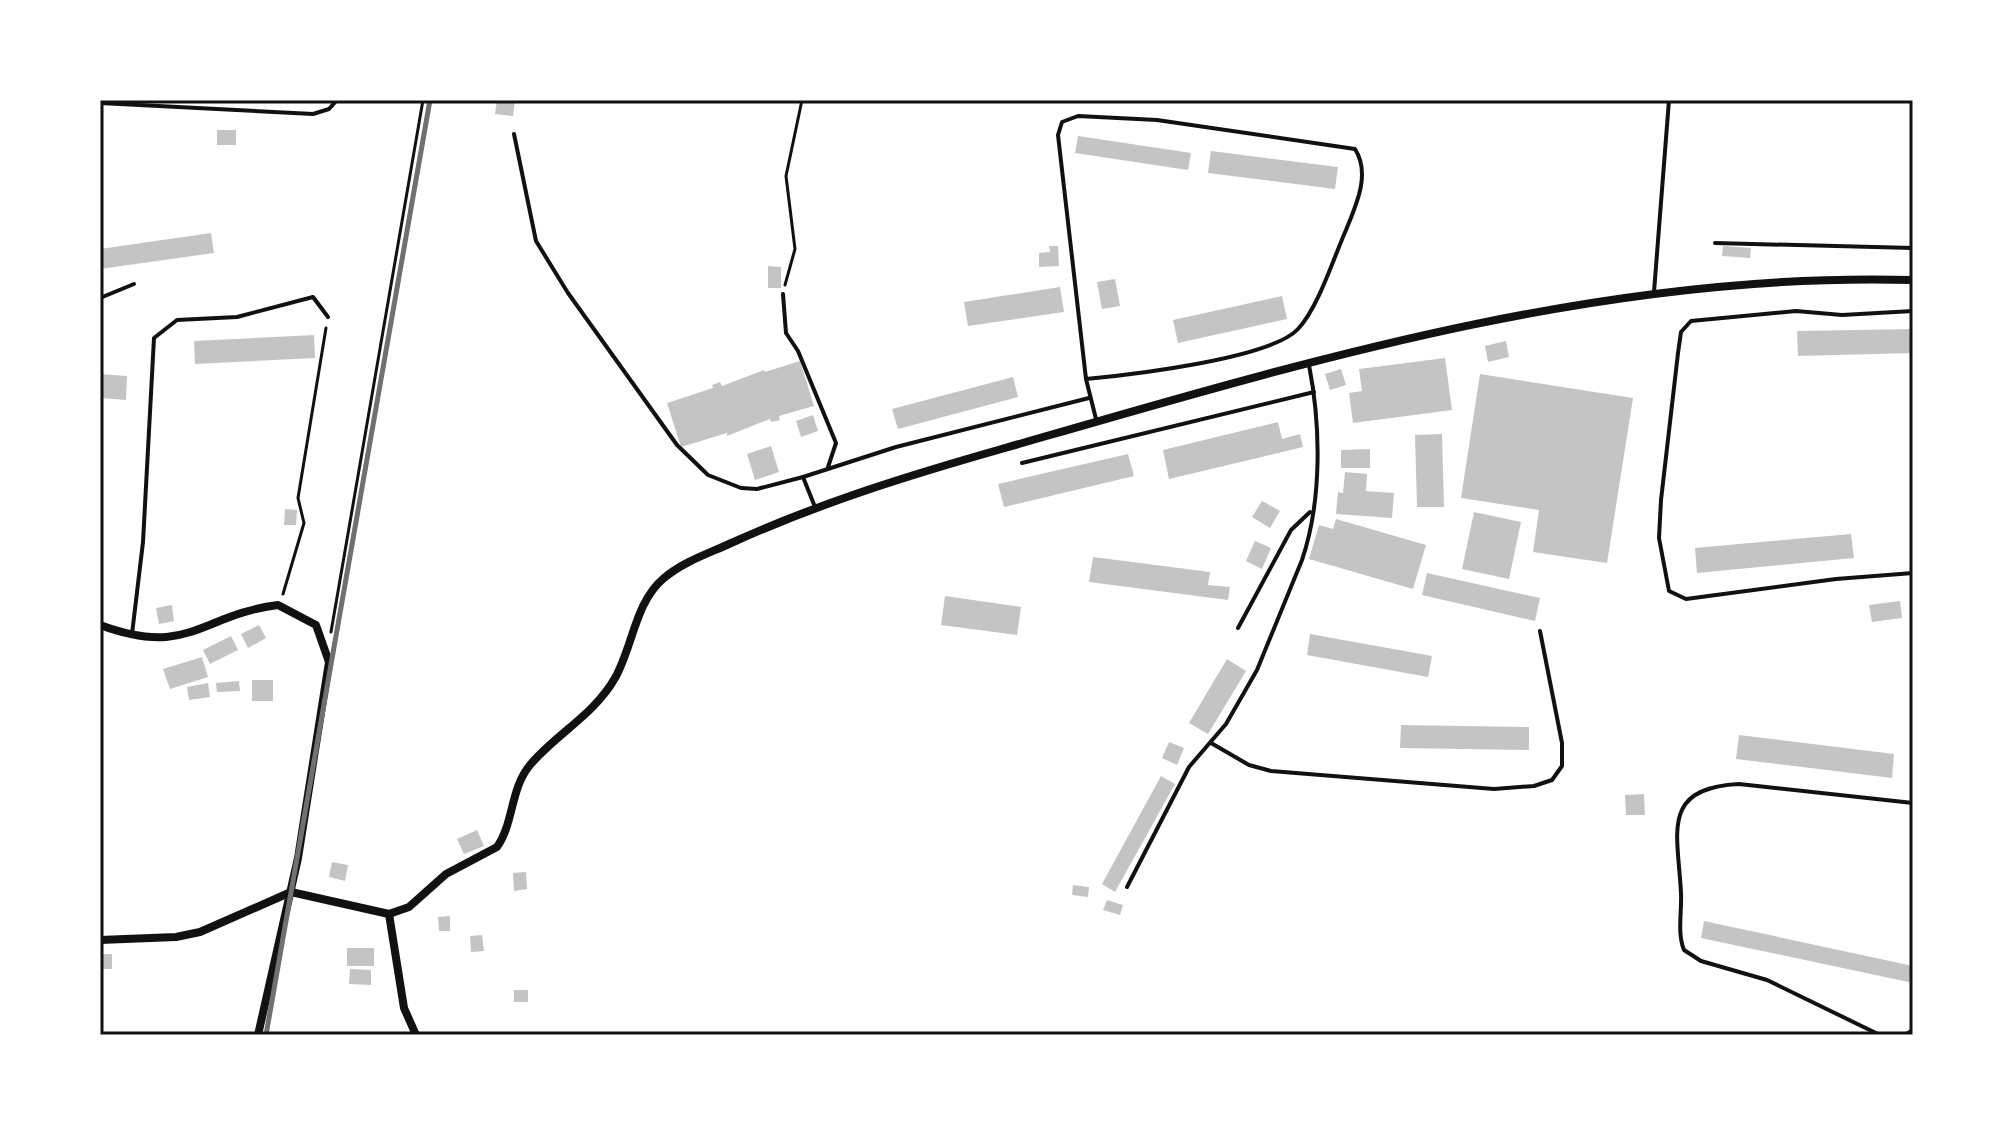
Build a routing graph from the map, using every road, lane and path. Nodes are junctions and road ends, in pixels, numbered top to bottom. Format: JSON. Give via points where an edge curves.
{"nodes":[{"id":1,"x":337,"y":100,"type":"edge"},
{"id":2,"x":423,"y":100,"type":"edge"},
{"id":3,"x":802,"y":100,"type":"edge"},
{"id":4,"x":1669,"y":100,"type":"edge"},
{"id":5,"x":100,"y":103,"type":"edge"},
{"id":6,"x":514,"y":134,"type":"dead end"},
{"id":7,"x":1715,"y":243,"type":"dead end"},
{"id":8,"x":1913,"y":248,"type":"edge"},
{"id":9,"x":1913,"y":280,"type":"edge"},
{"id":10,"x":134,"y":284,"type":"dead end"},
{"id":11,"x":1654,"y":292,"type":"junction"},
{"id":12,"x":783,"y":294,"type":"joint"},
{"id":13,"x":100,"y":298,"type":"edge"},
{"id":14,"x":1913,"y":311,"type":"edge"},
{"id":15,"x":328,"y":317,"type":"joint"},
{"id":16,"x":1309,"y":365,"type":"junction"},
{"id":17,"x":1086,"y":379,"type":"junction"},
{"id":18,"x":1314,"y":392,"type":"junction"},
{"id":19,"x":1090,"y":398,"type":"junction"},
{"id":20,"x":1096,"y":419,"type":"junction"},
{"id":21,"x":1022,"y":463,"type":"dead end"},
{"id":22,"x":827,"y":469,"type":"junction"},
{"id":23,"x":803,"y":477,"type":"junction"},
{"id":24,"x":815,"y":507,"type":"junction"},
{"id":25,"x":1312,"y":510,"type":"junction"},
{"id":26,"x":1913,"y":573,"type":"edge"},
{"id":27,"x":278,"y":605,"type":"junction"},
{"id":28,"x":100,"y":625,"type":"edge"},
{"id":29,"x":1238,"y":628,"type":"dead end"},
{"id":30,"x":1540,"y":631,"type":"dead end"},
{"id":31,"x":132,"y":637,"type":"junction"},
{"id":32,"x":327,"y":656,"type":"junction"},
{"id":33,"x":1211,"y":743,"type":"junction"},
{"id":34,"x":1913,"y":803,"type":"edge"},
{"id":35,"x":1127,"y":887,"type":"dead end"},
{"id":36,"x":291,"y":892,"type":"junction"},
{"id":37,"x":389,"y":914,"type":"junction"},
{"id":38,"x":100,"y":940,"type":"edge"},
{"id":39,"x":1913,"y":1030,"type":"edge"},
{"id":40,"x":258,"y":1035,"type":"edge"},
{"id":41,"x":416,"y":1035,"type":"edge"},
{"id":42,"x":1880,"y":1035,"type":"edge"},
{"id":43,"x":1905,"y":1035,"type":"edge"}],
"edges":[{"from":1,"to":5,"type":"lane","via":[[313,114]]},
{"from":2,"to":32,"type":"path"},
{"from":3,"to":12,"type":"path","via":[[786,176],[795,249]]},
{"from":4,"to":11,"type":"lane"},
{"from":6,"to":23,"type":"lane","via":[[536,241],[677,445],[708,475],[741,488]]},
{"from":7,"to":8,"type":"lane"},
{"from":9,"to":11,"type":"street"},
{"from":10,"to":13,"type":"lane"},
{"from":11,"to":16,"type":"street","via":[[1394,342]]},
{"from":12,"to":22,"type":"lane","via":[[786,333],[836,443]]},
{"from":14,"to":26,"type":"lane","via":[[1796,311],[1691,321],[1681,332],[1659,538],[1669,591],[1686,599]]},
{"from":15,"to":27,"type":"path","via":[[298,498],[304,523]]},
{"from":15,"to":31,"type":"lane","via":[[313,297],[237,317],[177,320],[154,338]]},
{"from":16,"to":18,"type":"lane"},
{"from":16,"to":20,"type":"street"},
{"from":17,"to":17,"type":"lane","via":[[1197,363],[1277,343],[1298,329],[1356,205],[1363,170],[1355,149],[1157,120],[1078,116],[1062,122],[1058,135]]},
{"from":17,"to":19,"type":"lane"},
{"from":18,"to":21,"type":"lane"},
{"from":18,"to":25,"type":"lane"},
{"from":19,"to":20,"type":"lane"},
{"from":19,"to":22,"type":"lane"},
{"from":20,"to":24,"type":"street"},
{"from":22,"to":23,"type":"lane"},
{"from":23,"to":24,"type":"lane"},
{"from":24,"to":37,"type":"street","via":[[669,573],[649,592],[607,691],[519,781],[497,847],[446,874],[409,907]]},
{"from":25,"to":29,"type":"lane","via":[[1291,530]]},
{"from":25,"to":33,"type":"lane","via":[[1308,544],[1269,647]]},
{"from":27,"to":31,"type":"street","via":[[166,639]]},
{"from":27,"to":32,"type":"street","via":[[316,625]]},
{"from":28,"to":31,"type":"street"},
{"from":30,"to":33,"type":"lane","via":[[1562,743],[1562,766],[1552,780],[1494,789],[1271,771]]},
{"from":32,"to":36,"type":"street"},
{"from":33,"to":35,"type":"lane","via":[[1189,767]]},
{"from":34,"to":42,"type":"lane","via":[[1718,785],[1689,797],[1678,818],[1684,950],[1701,961],[1767,980]]},
{"from":36,"to":37,"type":"street"},
{"from":36,"to":38,"type":"street","via":[[200,932]]},
{"from":36,"to":40,"type":"street"},
{"from":37,"to":41,"type":"street","via":[[404,1008]]},
{"from":39,"to":43,"type":"lane"}]}
